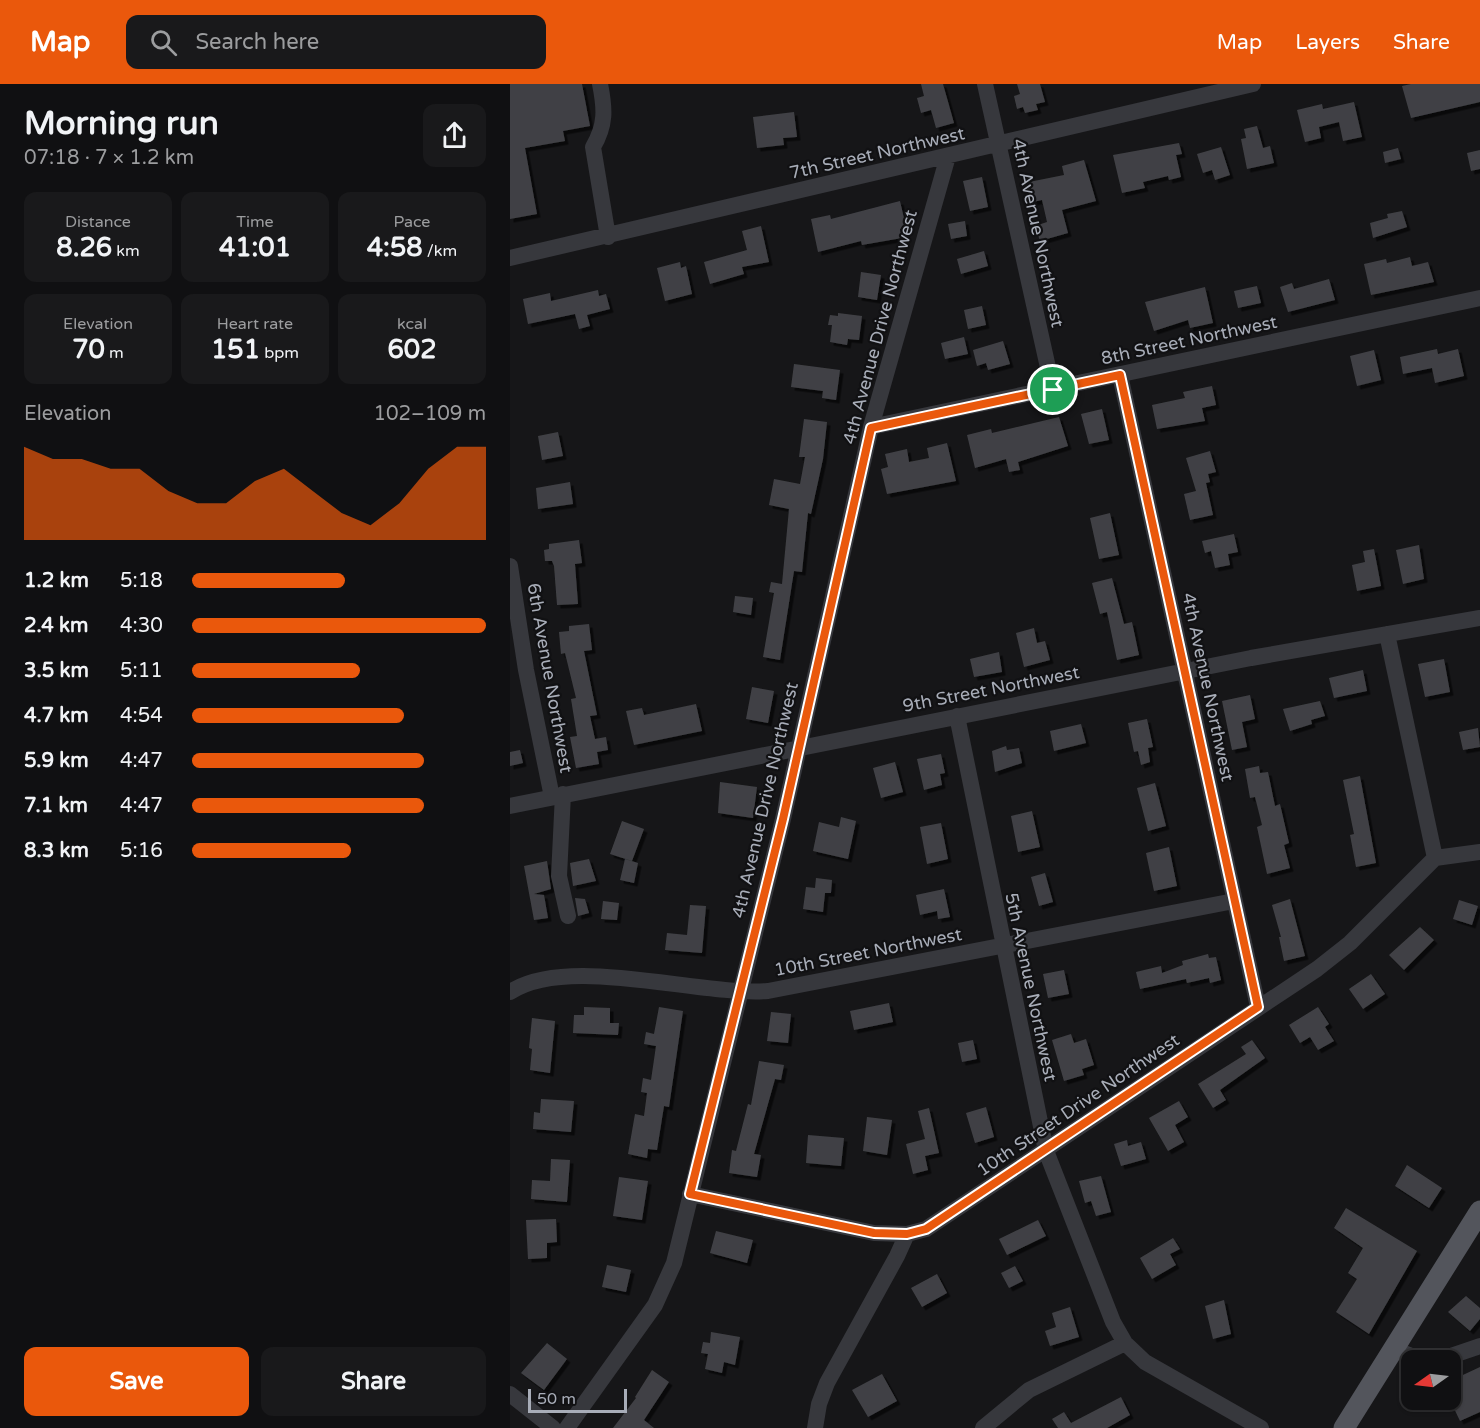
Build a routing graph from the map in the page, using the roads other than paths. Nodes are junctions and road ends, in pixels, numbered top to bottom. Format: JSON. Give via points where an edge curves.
{"nodes":[{"id":1,"x":600,"y":84,"type":"edge"},
{"id":2,"x":985,"y":84,"type":"edge"},
{"id":3,"x":1253,"y":84,"type":"edge"},
{"id":4,"x":999,"y":144,"type":"junction"},
{"id":5,"x":948,"y":156,"type":"junction"},
{"id":6,"x":608,"y":237,"type":"junction"},
{"id":7,"x":510,"y":258,"type":"edge"},
{"id":8,"x":1480,"y":298,"type":"edge"},
{"id":9,"x":1120,"y":375,"type":"junction"},
{"id":10,"x":1053,"y":390,"type":"junction"},
{"id":11,"x":871,"y":428,"type":"junction"},
{"id":12,"x":510,"y":566,"type":"edge"},
{"id":13,"x":1480,"y":618,"type":"edge"},
{"id":14,"x":1387,"y":634,"type":"junction"},
{"id":15,"x":1186,"y":671,"type":"junction"},
{"id":16,"x":957,"y":716,"type":"junction"},
{"id":17,"x":799,"y":746,"type":"junction"},
{"id":18,"x":557,"y":795,"type":"junction"},
{"id":19,"x":510,"y":806,"type":"edge"},
{"id":20,"x":1480,"y":852,"type":"edge"},
{"id":21,"x":1435,"y":858,"type":"junction"},
{"id":22,"x":1234,"y":901,"type":"junction"},
{"id":23,"x":568,"y":916,"type":"dead end"},
{"id":24,"x":1005,"y":945,"type":"junction"},
{"id":25,"x":510,"y":992,"type":"edge"},
{"id":26,"x":739,"y":993,"type":"junction"},
{"id":27,"x":1258,"y":1007,"type":"junction"},
{"id":28,"x":1046,"y":1151,"type":"junction"},
{"id":29,"x":690,"y":1194,"type":"junction"},
{"id":30,"x":1480,"y":1211,"type":"edge"},
{"id":31,"x":907,"y":1234,"type":"junction"},
{"id":32,"x":1125,"y":1343,"type":"junction"},
{"id":33,"x":1480,"y":1346,"type":"edge"},
{"id":34,"x":1394,"y":1349,"type":"junction"},
{"id":35,"x":1401,"y":1352,"type":"edge"},
{"id":36,"x":1461,"y":1352,"type":"edge"},
{"id":37,"x":510,"y":1394,"type":"edge"},
{"id":38,"x":553,"y":1428,"type":"edge"},
{"id":39,"x":567,"y":1428,"type":"edge"},
{"id":40,"x":815,"y":1428,"type":"edge"},
{"id":41,"x":983,"y":1428,"type":"edge"},
{"id":42,"x":1261,"y":1428,"type":"edge"},
{"id":43,"x":1344,"y":1428,"type":"edge"}],
"edges":[{"from":1,"to":6,"type":"street","via":[[605,112],[602,132],[593,147]]},
{"from":2,"to":4,"type":"street","name":"4th Avenue Northwest"},
{"from":3,"to":4,"type":"street","name":"7th Street Northwest"},
{"from":4,"to":5,"type":"street","name":"7th Street Northwest"},
{"from":4,"to":10,"type":"street","name":"4th Avenue Northwest"},
{"from":5,"to":6,"type":"street","name":"7th Street Northwest"},
{"from":5,"to":11,"type":"street","name":"4th Avenue Drive Northwest"},
{"from":6,"to":7,"type":"street","name":"7th Street Northwest"},
{"from":8,"to":9,"type":"street","name":"8th Street Northwest"},
{"from":9,"to":10,"type":"street","name":"8th Street Northwest"},
{"from":9,"to":15,"type":"street","name":"4th Avenue Northwest"},
{"from":10,"to":11,"type":"street","name":"8th Street Northwest"},
{"from":11,"to":17,"type":"street","name":"4th Avenue Drive Northwest"},
{"from":12,"to":18,"type":"street","name":"6th Avenue Northwest","via":[[526,670]]},
{"from":13,"to":14,"type":"street","name":"9th Street Northwest"},
{"from":14,"to":15,"type":"street","name":"9th Street Northwest"},
{"from":14,"to":21,"type":"street"},
{"from":15,"to":16,"type":"street","name":"9th Street Northwest"},
{"from":15,"to":22,"type":"street","name":"4th Avenue Northwest"},
{"from":16,"to":17,"type":"street","name":"9th Street Northwest"},
{"from":16,"to":24,"type":"street","name":"5th Avenue Northwest","via":[[990,890]]},
{"from":17,"to":18,"type":"street","name":"9th Street Northwest"},
{"from":17,"to":26,"type":"street","name":"4th Avenue Drive Northwest"},
{"from":18,"to":19,"type":"street","name":"9th Street Northwest"},
{"from":18,"to":23,"type":"street","name":"6th Avenue Northwest","via":[[559,876]]},
{"from":20,"to":21,"type":"street"},
{"from":21,"to":27,"type":"street","name":"10th Street Drive Northwest","via":[[1350,943]]},
{"from":22,"to":24,"type":"street","name":"10th Street Northwest"},
{"from":22,"to":27,"type":"street","name":"4th Avenue Northwest"},
{"from":24,"to":26,"type":"street","name":"10th Street Northwest","via":[[768,992]]},
{"from":24,"to":28,"type":"street","name":"5th Avenue Northwest"},
{"from":25,"to":26,"type":"street","name":"10th Street Northwest","via":[[527,984],[589,975]]},
{"from":26,"to":29,"type":"street","name":"4th Avenue Drive Northwest"},
{"from":27,"to":28,"type":"street","name":"10th Street Drive Northwest"},
{"from":28,"to":31,"type":"street","name":"10th Street Drive Northwest","via":[[926,1229]]},
{"from":28,"to":32,"type":"street","name":"5th Avenue Northwest"},
{"from":29,"to":31,"type":"street","name":"10th Street Drive Northwest","via":[[874,1233]]},
{"from":29,"to":39,"type":"street","name":"4th Avenue Drive Northwest","via":[[667,1283]]},
{"from":30,"to":34,"type":"main road"},
{"from":31,"to":40,"type":"street","via":[[827,1383]]},
{"from":32,"to":41,"type":"street","via":[[1029,1390]]},
{"from":32,"to":42,"type":"street","name":"5th Avenue Northwest","via":[[1167,1377]]},
{"from":33,"to":36,"type":"street"},
{"from":34,"to":35,"type":"street"},
{"from":34,"to":43,"type":"main road"},
{"from":37,"to":38,"type":"street"}]}
